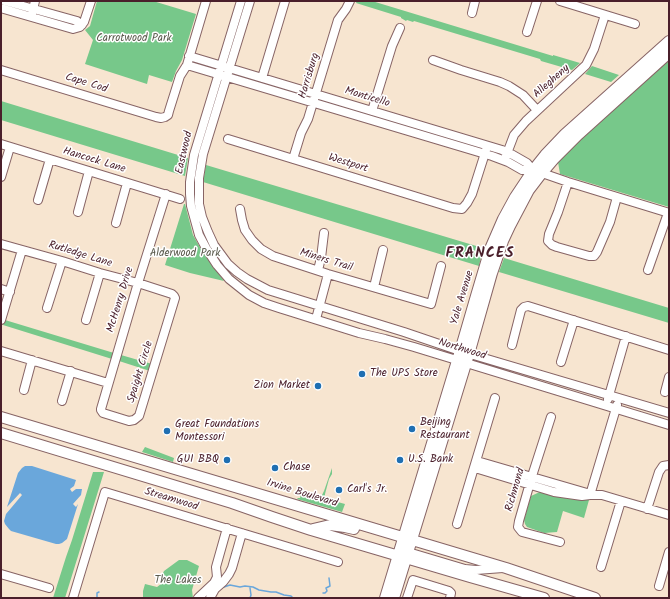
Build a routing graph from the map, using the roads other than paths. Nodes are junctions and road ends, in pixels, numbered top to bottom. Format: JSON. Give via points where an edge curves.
{"nodes":[{"id":1,"x":5,"y":1,"type":"edge"},
{"id":2,"x":35,"y":1,"type":"edge"},
{"id":3,"x":91,"y":1,"type":"edge"},
{"id":4,"x":206,"y":1,"type":"edge"},
{"id":5,"x":241,"y":1,"type":"edge"},
{"id":6,"x":250,"y":1,"type":"edge"},
{"id":7,"x":285,"y":1,"type":"edge"},
{"id":8,"x":350,"y":1,"type":"edge"},
{"id":9,"x":475,"y":1,"type":"edge"},
{"id":10,"x":536,"y":1,"type":"edge"},
{"id":11,"x":560,"y":1,"type":"edge"},
{"id":12,"x":1,"y":8,"type":"edge"},
{"id":13,"x":32,"y":13,"type":"junction"},
{"id":14,"x":472,"y":13,"type":"dead end"},
{"id":15,"x":605,"y":14,"type":"junction"},
{"id":16,"x":635,"y":24,"type":"dead end"},
{"id":17,"x":400,"y":28,"type":"dead end"},
{"id":18,"x":527,"y":32,"type":"dead end"},
{"id":19,"x":669,"y":41,"type":"edge"},
{"id":20,"x":669,"y":53,"type":"edge"},
{"id":21,"x":189,"y":56,"type":"junction"},
{"id":22,"x":433,"y":60,"type":"dead end"},
{"id":23,"x":187,"y":65,"type":"junction"},
{"id":24,"x":221,"y":66,"type":"junction"},
{"id":25,"x":230,"y":68,"type":"junction"},
{"id":26,"x":1,"y":70,"type":"edge"},
{"id":27,"x":218,"y":74,"type":"junction"},
{"id":28,"x":227,"y":77,"type":"junction"},
{"id":29,"x":262,"y":78,"type":"junction"},
{"id":30,"x":316,"y":94,"type":"junction"},
{"id":31,"x":313,"y":102,"type":"junction"},
{"id":32,"x":537,"y":110,"type":"junction"},
{"id":33,"x":372,"y":111,"type":"junction"},
{"id":34,"x":228,"y":139,"type":"dead end"},
{"id":35,"x":1,"y":144,"type":"edge"},
{"id":36,"x":10,"y":147,"type":"junction"},
{"id":37,"x":486,"y":150,"type":"junction"},
{"id":38,"x":507,"y":152,"type":"junction"},
{"id":39,"x":293,"y":158,"type":"junction"},
{"id":40,"x":50,"y":159,"type":"junction"},
{"id":41,"x":504,"y":161,"type":"junction"},
{"id":42,"x":89,"y":171,"type":"junction"},
{"id":43,"x":537,"y":172,"type":"junction"},
{"id":44,"x":1,"y":177,"type":"edge"},
{"id":45,"x":568,"y":182,"type":"junction"},
{"id":46,"x":127,"y":183,"type":"junction"},
{"id":47,"x":166,"y":194,"type":"junction"},
{"id":48,"x":617,"y":197,"type":"junction"},
{"id":49,"x":180,"y":199,"type":"dead end"},
{"id":50,"x":38,"y":200,"type":"dead end"},
{"id":51,"x":240,"y":209,"type":"dead end"},
{"id":52,"x":78,"y":212,"type":"dead end"},
{"id":53,"x":669,"y":213,"type":"edge"},
{"id":54,"x":116,"y":223,"type":"dead end"},
{"id":55,"x":324,"y":233,"type":"dead end"},
{"id":56,"x":1,"y":244,"type":"edge"},
{"id":57,"x":22,"y":250,"type":"junction"},
{"id":58,"x":383,"y":250,"type":"dead end"},
{"id":59,"x":62,"y":261,"type":"junction"},
{"id":60,"x":441,"y":266,"type":"dead end"},
{"id":61,"x":318,"y":270,"type":"junction"},
{"id":62,"x":648,"y":270,"type":"dead end"},
{"id":63,"x":100,"y":273,"type":"junction"},
{"id":64,"x":328,"y":274,"type":"junction"},
{"id":65,"x":138,"y":283,"type":"junction"},
{"id":66,"x":256,"y":284,"type":"joint"},
{"id":67,"x":374,"y":287,"type":"junction"},
{"id":68,"x":1,"y":289,"type":"edge"},
{"id":69,"x":10,"y":292,"type":"junction"},
{"id":70,"x":250,"y":295,"type":"joint"},
{"id":71,"x":174,"y":296,"type":"joint"},
{"id":72,"x":320,"y":306,"type":"junction"},
{"id":73,"x":47,"y":308,"type":"dead end"},
{"id":74,"x":316,"y":319,"type":"junction"},
{"id":75,"x":1,"y":320,"type":"edge"},
{"id":76,"x":86,"y":320,"type":"dead end"},
{"id":77,"x":574,"y":320,"type":"junction"},
{"id":78,"x":626,"y":336,"type":"junction"},
{"id":79,"x":512,"y":345,"type":"dead end"},
{"id":80,"x":669,"y":350,"type":"edge"},
{"id":81,"x":1,"y":351,"type":"edge"},
{"id":82,"x":463,"y":357,"type":"junction"},
{"id":83,"x":32,"y":360,"type":"junction"},
{"id":84,"x":561,"y":362,"type":"dead end"},
{"id":85,"x":71,"y":372,"type":"junction"},
{"id":86,"x":669,"y":377,"type":"edge"},
{"id":87,"x":108,"y":383,"type":"junction"},
{"id":88,"x":24,"y":390,"type":"dead end"},
{"id":89,"x":665,"y":392,"type":"dead end"},
{"id":90,"x":609,"y":395,"type":"junction"},
{"id":91,"x":495,"y":398,"type":"dead end"},
{"id":92,"x":620,"y":398,"type":"junction"},
{"id":93,"x":62,"y":401,"type":"dead end"},
{"id":94,"x":606,"y":406,"type":"junction"},
{"id":95,"x":616,"y":409,"type":"junction"},
{"id":96,"x":102,"y":412,"type":"joint"},
{"id":97,"x":669,"y":413,"type":"edge"},
{"id":98,"x":1,"y":417,"type":"edge"},
{"id":99,"x":551,"y":417,"type":"dead end"},
{"id":100,"x":669,"y":425,"type":"edge"},
{"id":101,"x":1,"y":433,"type":"edge"},
{"id":102,"x":476,"y":464,"type":"junction"},
{"id":103,"x":666,"y":466,"type":"edge"},
{"id":104,"x":531,"y":480,"type":"junction"},
{"id":105,"x":590,"y":494,"type":"junction"},
{"id":106,"x":621,"y":501,"type":"junction"},
{"id":107,"x":647,"y":509,"type":"junction"},
{"id":108,"x":669,"y":515,"type":"edge"},
{"id":109,"x":458,"y":524,"type":"dead end"},
{"id":110,"x":227,"y":528,"type":"junction"},
{"id":111,"x":311,"y":530,"type":"junction"},
{"id":112,"x":242,"y":533,"type":"junction"},
{"id":113,"x":406,"y":540,"type":"junction"},
{"id":114,"x":560,"y":542,"type":"dead end"},
{"id":115,"x":669,"y":552,"type":"edge"},
{"id":116,"x":404,"y":555,"type":"junction"},
{"id":117,"x":338,"y":562,"type":"dead end"},
{"id":118,"x":601,"y":567,"type":"dead end"},
{"id":119,"x":506,"y":568,"type":"junction"},
{"id":120,"x":1,"y":574,"type":"edge"},
{"id":121,"x":659,"y":586,"type":"dead end"},
{"id":122,"x":49,"y":588,"type":"dead end"},
{"id":123,"x":73,"y":598,"type":"edge"},
{"id":124,"x":198,"y":598,"type":"edge"},
{"id":125,"x":210,"y":598,"type":"edge"},
{"id":126,"x":385,"y":598,"type":"edge"},
{"id":127,"x":394,"y":598,"type":"edge"},
{"id":128,"x":407,"y":598,"type":"edge"},
{"id":129,"x":450,"y":598,"type":"edge"},
{"id":130,"x":544,"y":598,"type":"edge"},
{"id":131,"x":595,"y":598,"type":"edge"}],
"edges":[{"from":1,"to":13,"type":"street"},
{"from":2,"to":13,"type":"street"},
{"from":3,"to":13,"type":"street","via":[[84,22],[80,27],[73,29]]},
{"from":4,"to":21,"type":"street"},
{"from":5,"to":24,"type":"street","name":"Eastwood"},
{"from":6,"to":25,"type":"street","name":"Eastwood"},
{"from":7,"to":29,"type":"street"},
{"from":8,"to":30,"type":"street","name":"Harrisburg","via":[[338,20]]},
{"from":9,"to":14,"type":"street"},
{"from":10,"to":18,"type":"street"},
{"from":11,"to":15,"type":"street"},
{"from":12,"to":13,"type":"street"},
{"from":15,"to":16,"type":"street"},
{"from":15,"to":32,"type":"street","name":"Allegheny","via":[[586,65]]},
{"from":17,"to":33,"type":"street"},
{"from":19,"to":43,"type":"main road","name":"Yale Avenue","via":[[565,134],[545,155]]},
{"from":20,"to":43,"type":"main road","name":"Yale Avenue"},
{"from":21,"to":23,"type":"street"},
{"from":21,"to":24,"type":"street","name":"Monticello"},
{"from":22,"to":32,"type":"street","via":[[509,86],[523,95]]},
{"from":23,"to":26,"type":"street","name":"Cape Cod","via":[[178,82],[168,115],[161,118]]},
{"from":23,"to":27,"type":"street","name":"Monticello"},
{"from":24,"to":25,"type":"street","name":"Monticello"},
{"from":24,"to":27,"type":"street","name":"Eastwood"},
{"from":25,"to":28,"type":"street","name":"Eastwood"},
{"from":25,"to":29,"type":"street","name":"Monticello"},
{"from":27,"to":28,"type":"street","name":"Monticello"},
{"from":27,"to":70,"type":"street","name":"Eastwood","via":[[194,155],[190,182],[191,206],[198,232],[217,265],[229,279]]},
{"from":28,"to":31,"type":"street","name":"Monticello"},
{"from":28,"to":66,"type":"street","name":"Eastwood","via":[[201,164],[199,204],[214,246],[228,264]]},
{"from":29,"to":30,"type":"street","name":"Monticello"},
{"from":30,"to":31,"type":"street","name":"Harrisburg"},
{"from":30,"to":33,"type":"street","name":"Monticello"},
{"from":31,"to":37,"type":"street","name":"Monticello"},
{"from":31,"to":39,"type":"street","name":"Harrisburg"},
{"from":32,"to":38,"type":"street","name":"Allegheny","via":[[518,130]]},
{"from":33,"to":37,"type":"street","name":"Monticello"},
{"from":34,"to":39,"type":"street","name":"Westport"},
{"from":35,"to":36,"type":"street","name":"Hancock Lane"},
{"from":36,"to":40,"type":"street","name":"Hancock Lane"},
{"from":36,"to":44,"type":"street"},
{"from":37,"to":38,"type":"street","name":"Monticello"},
{"from":37,"to":39,"type":"street","name":"Westport","via":[[472,194],[462,209]]},
{"from":37,"to":41,"type":"street","name":"Monticello"},
{"from":38,"to":41,"type":"street","name":"Allegheny"},
{"from":38,"to":43,"type":"street","name":"Monticello","via":[[528,163]]},
{"from":40,"to":42,"type":"street","name":"Hancock Lane"},
{"from":40,"to":50,"type":"street"},
{"from":41,"to":43,"type":"street","name":"Monticello","via":[[522,170]]},
{"from":42,"to":46,"type":"street","name":"Hancock Lane"},
{"from":42,"to":52,"type":"street"},
{"from":43,"to":45,"type":"street","name":"Monticello"},
{"from":43,"to":82,"type":"main road","name":"Yale Avenue","via":[[503,241]]},
{"from":45,"to":48,"type":"street","name":"Monticello"},
{"from":45,"to":48,"type":"street","via":[[549,234],[548,241],[557,247],[594,256],[610,222]]},
{"from":46,"to":47,"type":"street","name":"Hancock Lane"},
{"from":46,"to":54,"type":"street"},
{"from":47,"to":49,"type":"street","name":"Hancock Lane"},
{"from":47,"to":65,"type":"street","name":"McHenry Drive"},
{"from":48,"to":53,"type":"street","name":"Monticello"},
{"from":51,"to":61,"type":"street","name":"Miners Trail","via":[[245,230],[261,249],[273,256]]},
{"from":53,"to":62,"type":"street"},
{"from":55,"to":61,"type":"street"},
{"from":56,"to":57,"type":"street","name":"Rutledge Lane"},
{"from":57,"to":59,"type":"street","name":"Rutledge Lane"},
{"from":57,"to":69,"type":"street"},
{"from":58,"to":67,"type":"street"},
{"from":59,"to":63,"type":"street","name":"Rutledge Lane"},
{"from":59,"to":73,"type":"street"},
{"from":60,"to":67,"type":"street","name":"Miners Trail","via":[[431,304]]},
{"from":61,"to":64,"type":"street","name":"Miners Trail"},
{"from":63,"to":65,"type":"street","name":"Rutledge Lane"},
{"from":63,"to":76,"type":"street"},
{"from":64,"to":67,"type":"street","name":"Miners Trail"},
{"from":64,"to":72,"type":"street"},
{"from":65,"to":71,"type":"street","name":"Rutledge Lane"},
{"from":65,"to":87,"type":"street","name":"McHenry Drive"},
{"from":66,"to":72,"type":"street","name":"Northwood"},
{"from":68,"to":69,"type":"street"},
{"from":69,"to":75,"type":"street"},
{"from":70,"to":74,"type":"street","name":"Northwood"},
{"from":71,"to":96,"type":"street","name":"Spaight Circle","via":[[138,418],[129,421]]},
{"from":72,"to":74,"type":"street"},
{"from":72,"to":82,"type":"street","name":"Northwood","via":[[404,332]]},
{"from":74,"to":82,"type":"street","name":"Northwood","via":[[359,333]]},
{"from":77,"to":78,"type":"street"},
{"from":77,"to":79,"type":"street","via":[[524,307]]},
{"from":77,"to":84,"type":"street"},
{"from":78,"to":80,"type":"street"},
{"from":78,"to":90,"type":"street"},
{"from":81,"to":83,"type":"street"},
{"from":82,"to":90,"type":"street","name":"Northwood"},
{"from":82,"to":94,"type":"street","name":"Northwood"},
{"from":82,"to":113,"type":"main road","name":"Yale Avenue"},
{"from":83,"to":85,"type":"street"},
{"from":83,"to":88,"type":"street"},
{"from":85,"to":87,"type":"street"},
{"from":85,"to":93,"type":"street"},
{"from":86,"to":89,"type":"street"},
{"from":87,"to":96,"type":"street","name":"McHenry Drive"},
{"from":90,"to":92,"type":"street","name":"Northwood"},
{"from":90,"to":94,"type":"street"},
{"from":91,"to":102,"type":"street"},
{"from":92,"to":95,"type":"street"},
{"from":92,"to":97,"type":"street","name":"Northwood"},
{"from":94,"to":95,"type":"street","name":"Northwood"},
{"from":95,"to":100,"type":"street","name":"Northwood"},
{"from":95,"to":105,"type":"street"},
{"from":98,"to":113,"type":"main road","name":"Irvine Boulevard"},
{"from":99,"to":104,"type":"street","name":"Richmond"},
{"from":101,"to":111,"type":"main road","via":[[232,503]]},
{"from":102,"to":104,"type":"street"},
{"from":102,"to":109,"type":"street"},
{"from":103,"to":107,"type":"street","via":[[658,472]]},
{"from":104,"to":105,"type":"street","via":[[554,492],[582,496]]},
{"from":104,"to":114,"type":"street","name":"Richmond","via":[[518,527],[522,532]]},
{"from":105,"to":106,"type":"street"},
{"from":106,"to":107,"type":"street"},
{"from":106,"to":118,"type":"street"},
{"from":107,"to":108,"type":"street"},
{"from":110,"to":112,"type":"street","name":"Streamwood"},
{"from":110,"to":123,"type":"street","name":"Streamwood","via":[[106,492]]},
{"from":110,"to":124,"type":"street","via":[[216,567],[217,577]]},
{"from":111,"to":113,"type":"main road","via":[[338,525]]},
{"from":111,"to":116,"type":"main road"},
{"from":112,"to":117,"type":"street","name":"Streamwood"},
{"from":112,"to":125,"type":"street","via":[[232,568],[223,582],[214,589]]},
{"from":113,"to":116,"type":"main road","name":"Yale Avenue"},
{"from":113,"to":119,"type":"main road","name":"Irvine Boulevard"},
{"from":115,"to":121,"type":"street"},
{"from":116,"to":119,"type":"street","via":[[465,569]]},
{"from":116,"to":126,"type":"main road","name":"Yale Avenue"},
{"from":116,"to":127,"type":"main road","name":"Yale Avenue"},
{"from":116,"to":130,"type":"main road"},
{"from":119,"to":131,"type":"main road","name":"Irvine Boulevard"},
{"from":120,"to":122,"type":"street"},
{"from":128,"to":129,"type":"street","via":[[413,580],[449,591]]}]}
